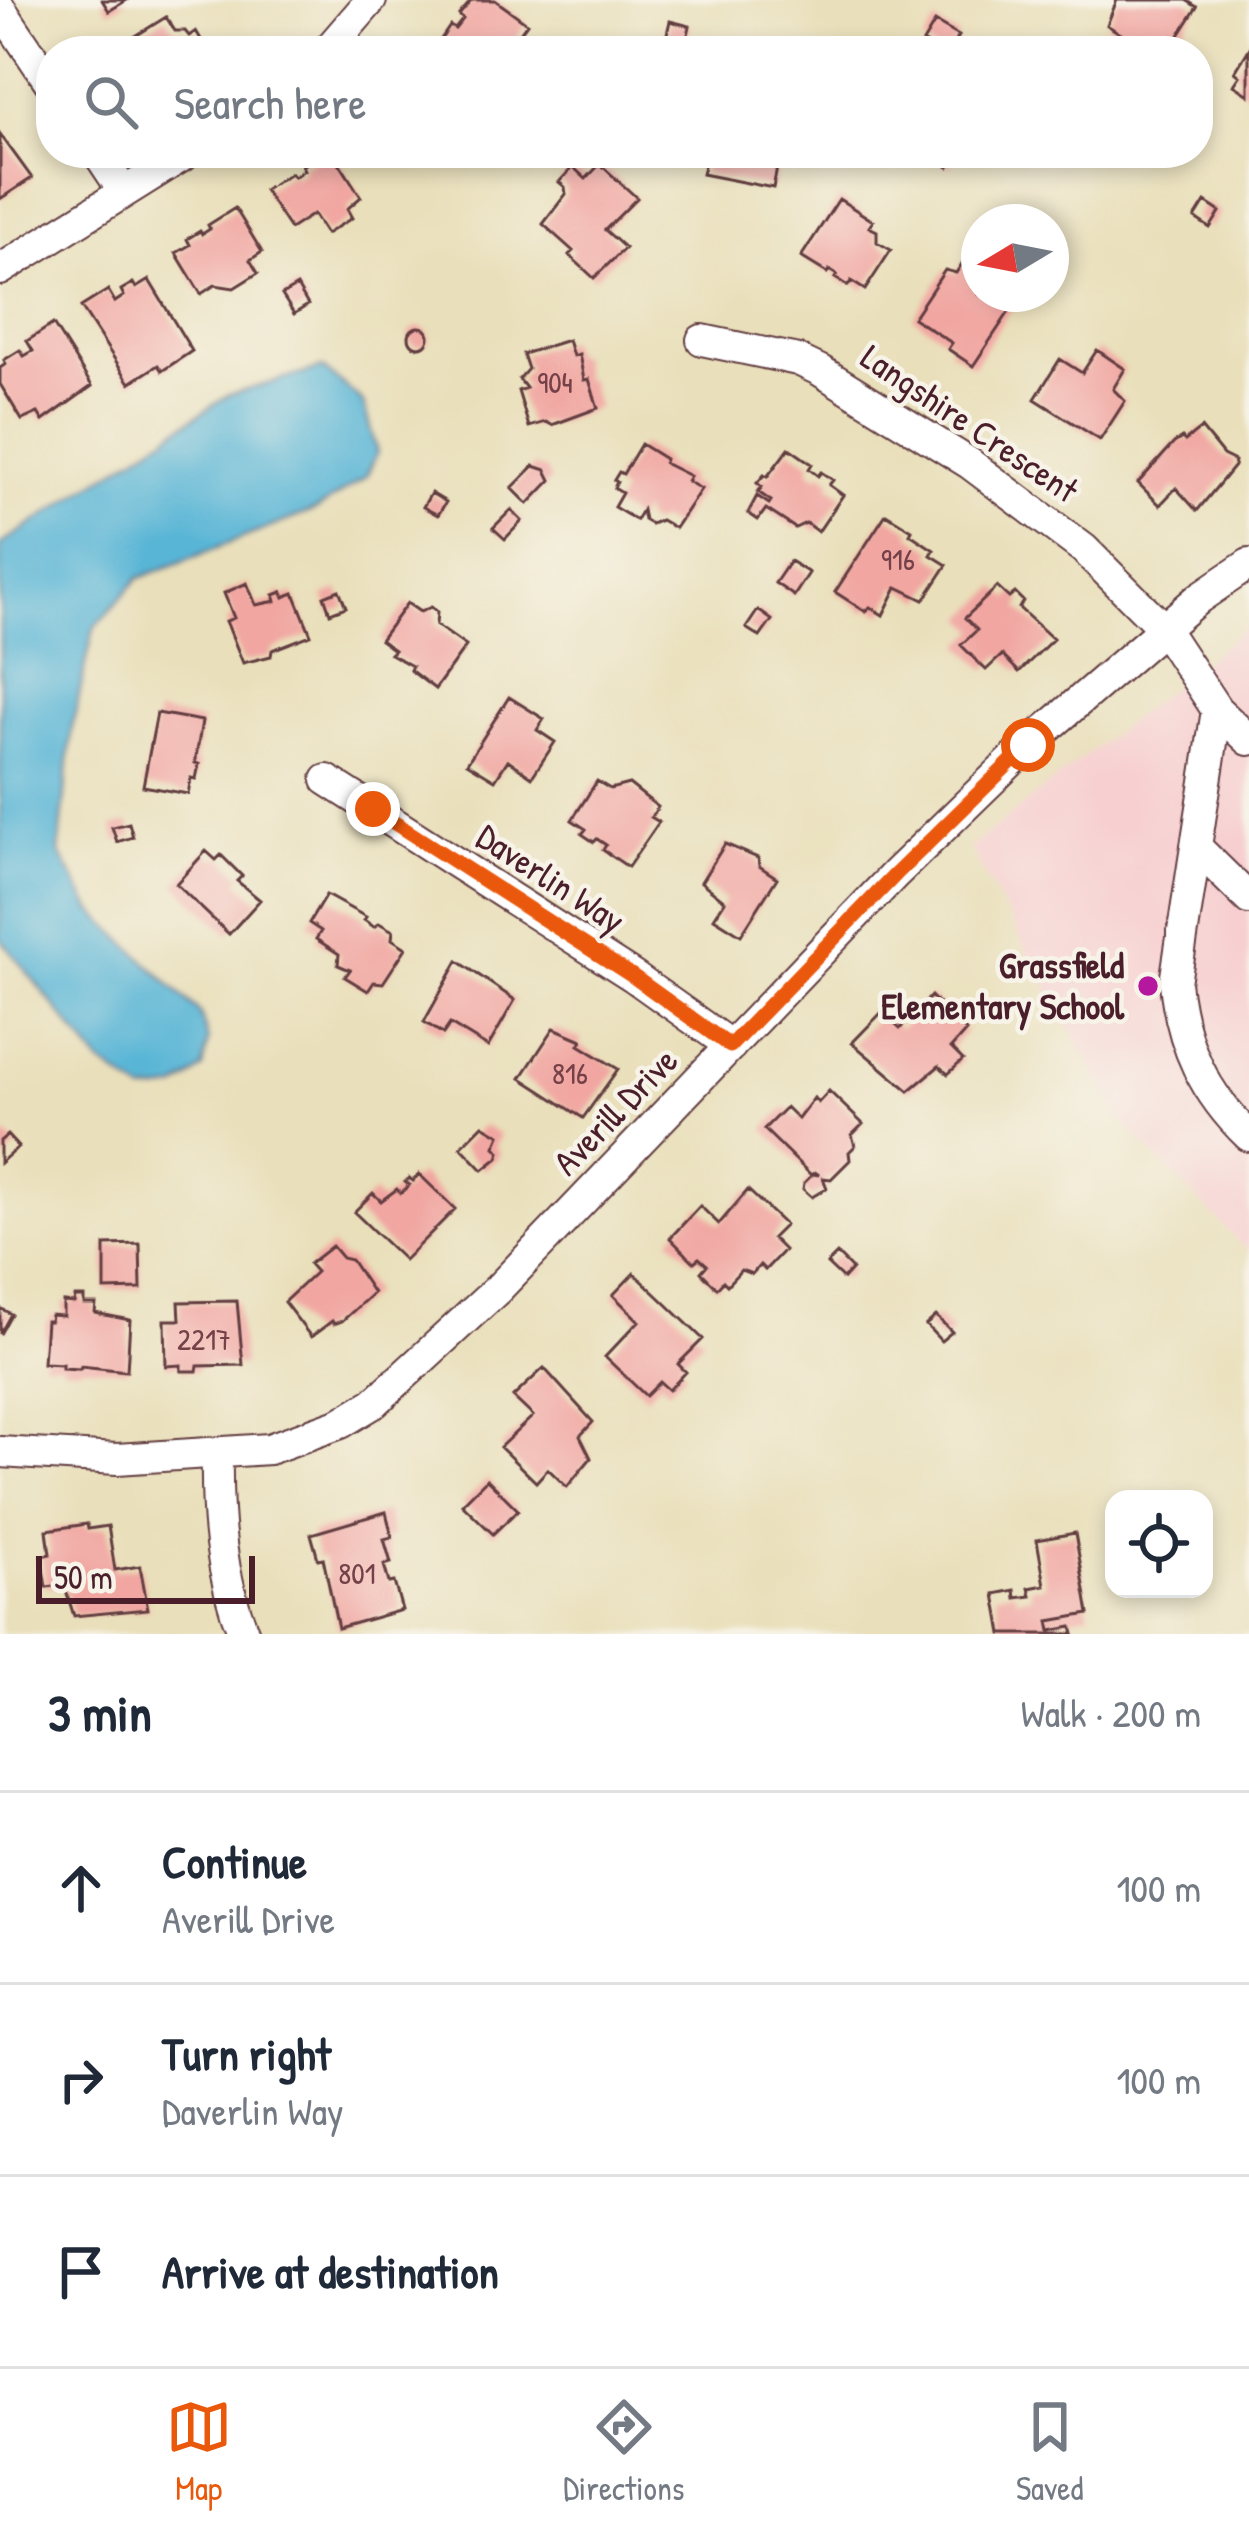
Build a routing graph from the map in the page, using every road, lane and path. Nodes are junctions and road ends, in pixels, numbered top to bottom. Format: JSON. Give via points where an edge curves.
{"nodes":[{"id":1,"x":371,"y":0,"type":"edge"},
{"id":2,"x":0,"y":8,"type":"edge"},
{"id":3,"x":341,"y":36,"type":"edge"},
{"id":4,"x":36,"y":62,"type":"edge"},
{"id":5,"x":108,"y":168,"type":"edge"},
{"id":6,"x":163,"y":168,"type":"edge"},
{"id":7,"x":124,"y":192,"type":"junction"},
{"id":8,"x":0,"y":270,"type":"edge"},
{"id":9,"x":703,"y":340,"type":"dead end"},
{"id":10,"x":1249,"y":565,"type":"edge"},
{"id":11,"x":1163,"y":628,"type":"junction"},
{"id":12,"x":1217,"y":710,"type":"junction"},
{"id":13,"x":1249,"y":740,"type":"edge"},
{"id":14,"x":327,"y":780,"type":"dead end"},
{"id":15,"x":1196,"y":847,"type":"junction"},
{"id":16,"x":1249,"y":898,"type":"edge"},
{"id":17,"x":730,"y":1046,"type":"junction"},
{"id":18,"x":1249,"y":1136,"type":"edge"},
{"id":19,"x":0,"y":1452,"type":"edge"},
{"id":20,"x":217,"y":1453,"type":"junction"},
{"id":21,"x":244,"y":1634,"type":"edge"}],
"edges":[{"from":1,"to":3,"type":"street"},
{"from":2,"to":4,"type":"street"},
{"from":5,"to":7,"type":"street"},
{"from":6,"to":7,"type":"street"},
{"from":7,"to":8,"type":"street"},
{"from":9,"to":11,"type":"street","name":"Langshire Crescent","via":[[799,360],[847,386],[1030,506]]},
{"from":10,"to":11,"type":"street","name":"Averill Drive"},
{"from":11,"to":12,"type":"street","name":"Langshire Crescent"},
{"from":11,"to":17,"type":"street","name":"Averill Drive","via":[[1028,745]]},
{"from":12,"to":13,"type":"street","name":"Langshire Crescent"},
{"from":12,"to":15,"type":"street"},
{"from":14,"to":17,"type":"street","name":"Daverlin Way"},
{"from":15,"to":16,"type":"street"},
{"from":15,"to":18,"type":"street","via":[[1175,983],[1179,1022],[1220,1108]]},
{"from":17,"to":20,"type":"street","name":"Averill Drive","via":[[395,1388],[306,1438]]},
{"from":19,"to":20,"type":"street","name":"Averill Drive","via":[[117,1459]]},
{"from":20,"to":21,"type":"street","via":[[222,1558]]}]}
